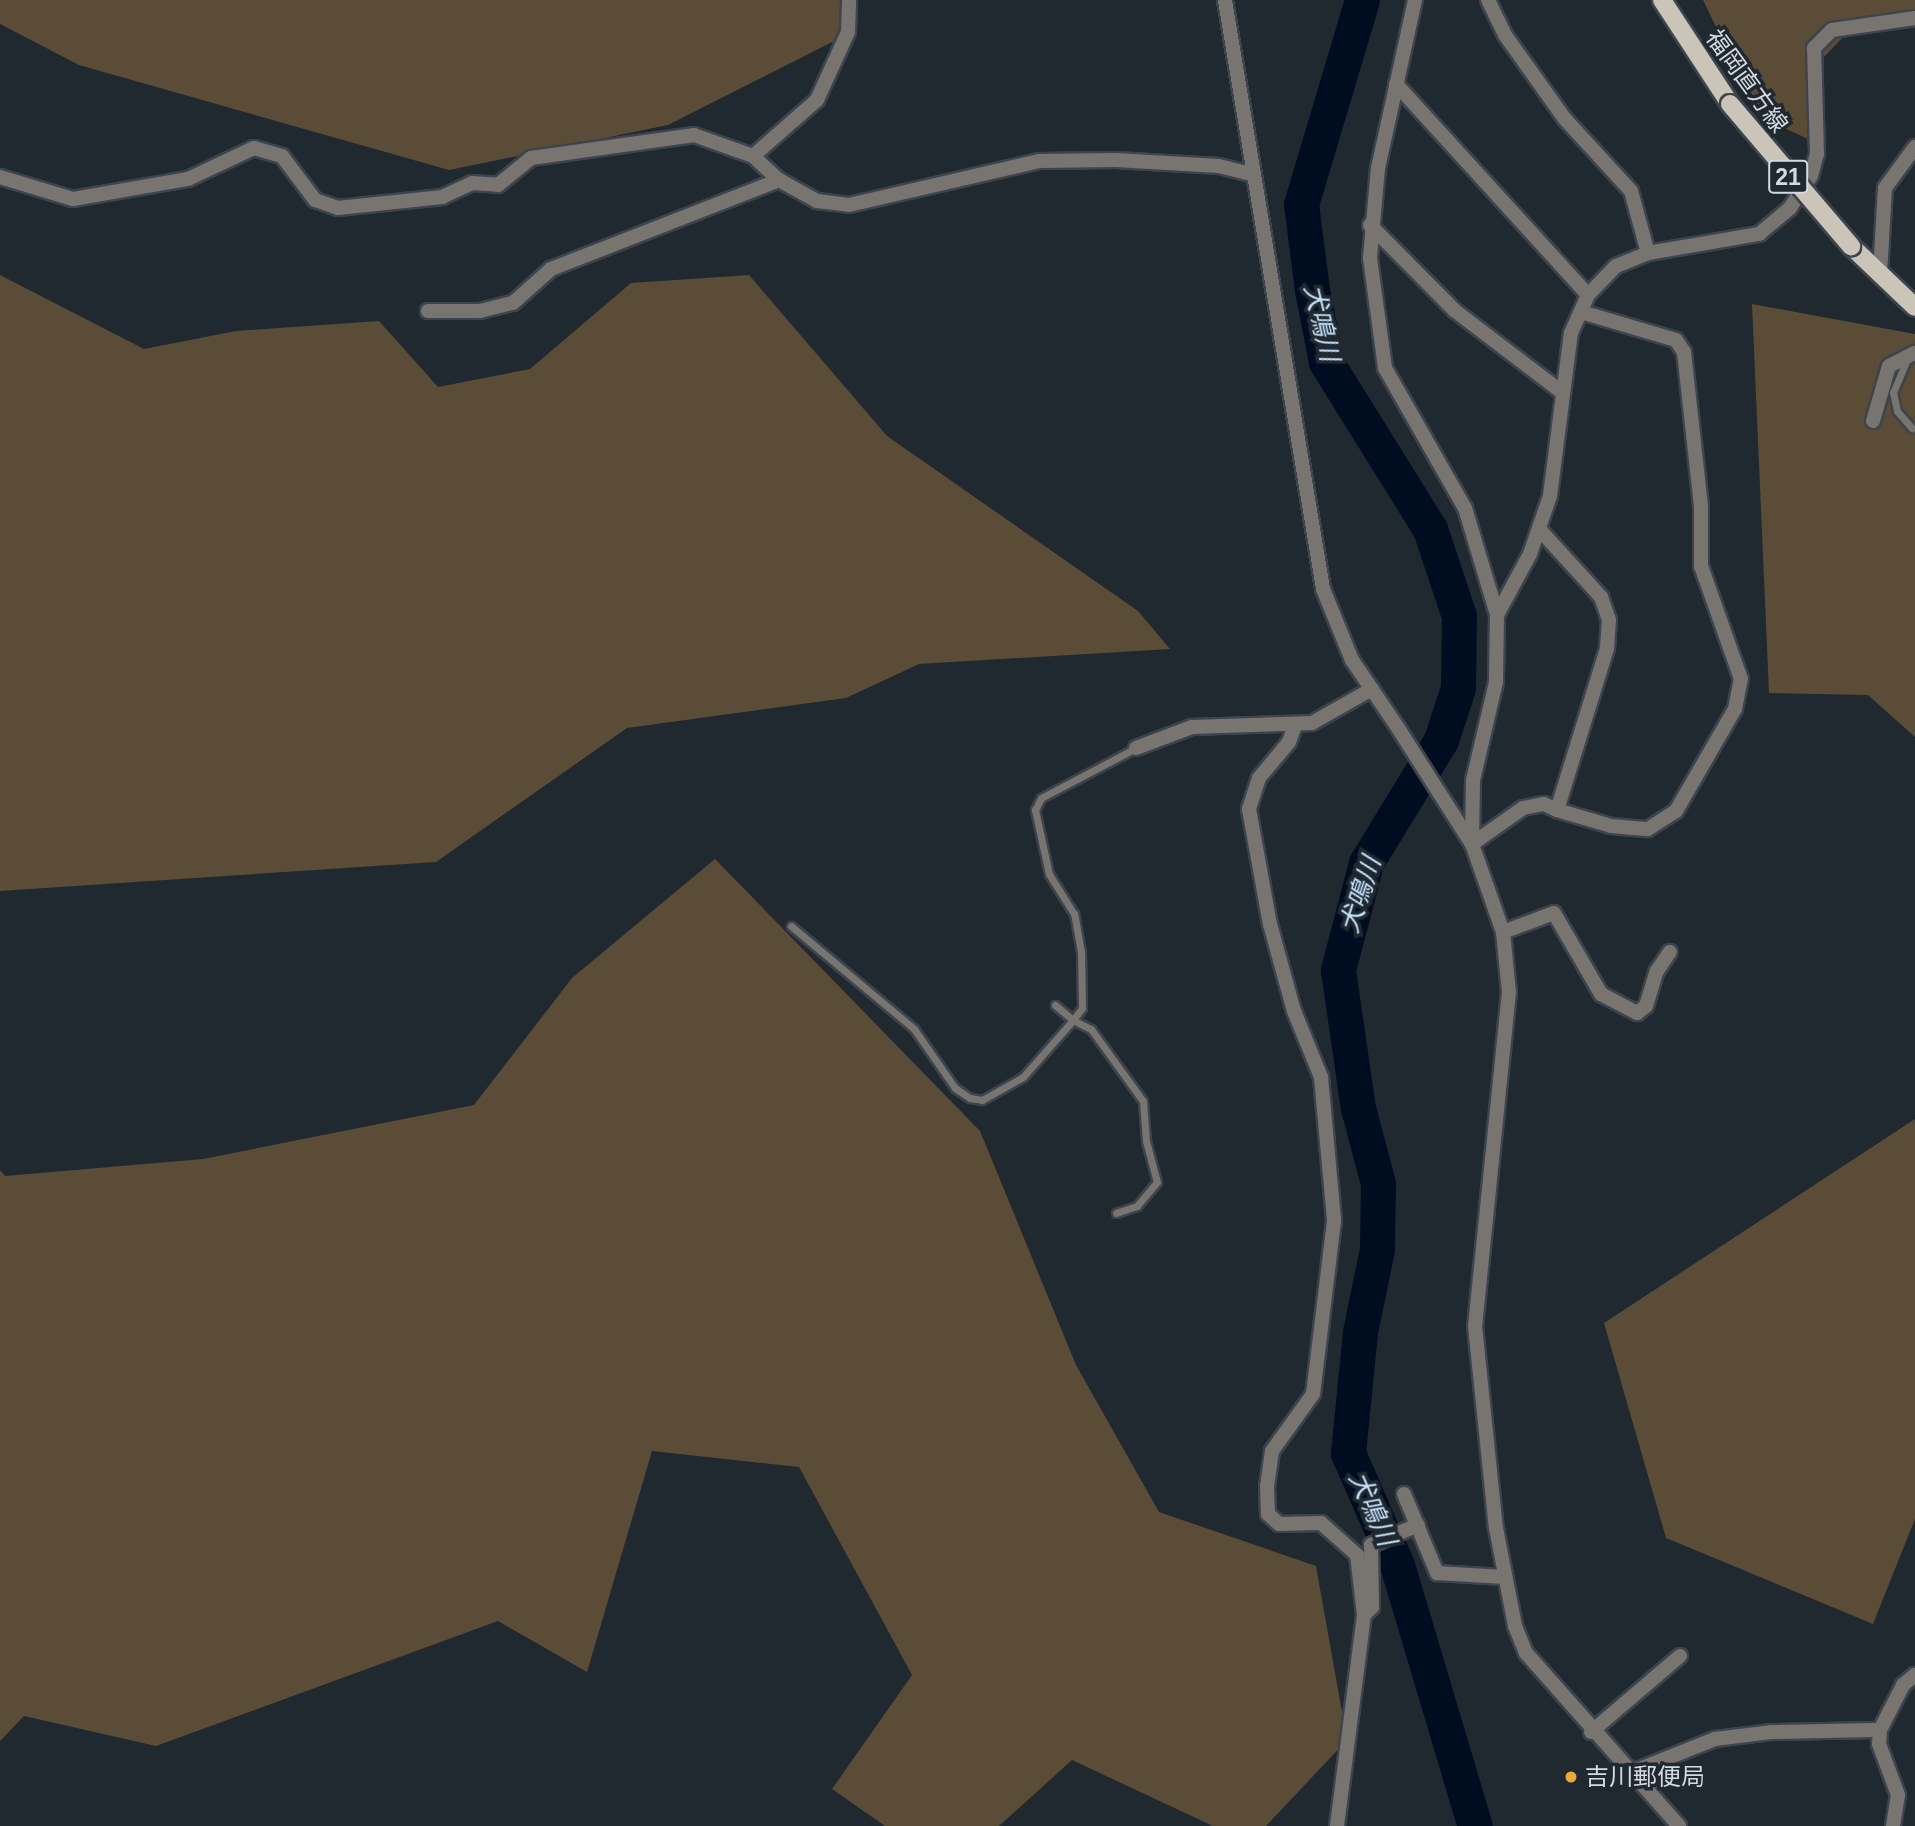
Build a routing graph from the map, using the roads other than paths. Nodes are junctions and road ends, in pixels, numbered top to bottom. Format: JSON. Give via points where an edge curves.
{"nodes":[{"id":1,"x":849,"y":0,"type":"edge"},
{"id":2,"x":1225,"y":0,"type":"edge"},
{"id":3,"x":1415,"y":0,"type":"edge"},
{"id":4,"x":1488,"y":0,"type":"edge"},
{"id":5,"x":1662,"y":0,"type":"edge"},
{"id":6,"x":1915,"y":18,"type":"edge"},
{"id":7,"x":1396,"y":84,"type":"junction"},
{"id":8,"x":1915,"y":147,"type":"edge"},
{"id":9,"x":753,"y":156,"type":"junction"},
{"id":10,"x":1254,"y":175,"type":"junction"},
{"id":11,"x":0,"y":177,"type":"edge"},
{"id":12,"x":779,"y":180,"type":"junction"},
{"id":13,"x":1370,"y":225,"type":"junction"},
{"id":14,"x":1648,"y":253,"type":"junction"},
{"id":15,"x":1880,"y":274,"type":"junction"},
{"id":16,"x":1588,"y":295,"type":"junction"},
{"id":17,"x":1915,"y":307,"type":"edge"},
{"id":18,"x":428,"y":311,"type":"dead end"},
{"id":19,"x":1581,"y":312,"type":"junction"},
{"id":20,"x":1912,"y":354,"type":"edge"},
{"id":21,"x":1563,"y":393,"type":"junction"},
{"id":22,"x":1873,"y":421,"type":"dead end"},
{"id":23,"x":1912,"y":428,"type":"dead end"},
{"id":24,"x":1540,"y":530,"type":"junction"},
{"id":25,"x":1497,"y":615,"type":"junction"},
{"id":26,"x":1372,"y":689,"type":"junction"},
{"id":27,"x":1295,"y":726,"type":"junction"},
{"id":28,"x":1136,"y":748,"type":"joint"},
{"id":29,"x":1557,"y":810,"type":"junction"},
{"id":30,"x":1472,"y":844,"type":"junction"},
{"id":31,"x":791,"y":926,"type":"dead end"},
{"id":32,"x":1503,"y":932,"type":"junction"},
{"id":33,"x":1670,"y":952,"type":"dead end"},
{"id":34,"x":1055,"y":1005,"type":"dead end"},
{"id":35,"x":1073,"y":1020,"type":"junction"},
{"id":36,"x":1116,"y":1213,"type":"dead end"},
{"id":37,"x":1404,"y":1494,"type":"dead end"},
{"id":38,"x":1418,"y":1525,"type":"junction"},
{"id":39,"x":1338,"y":1534,"type":"junction"},
{"id":40,"x":1371,"y":1545,"type":"junction"},
{"id":41,"x":1504,"y":1577,"type":"junction"},
{"id":42,"x":1364,"y":1615,"type":"junction"},
{"id":43,"x":1680,"y":1656,"type":"dead end"},
{"id":44,"x":1915,"y":1675,"type":"edge"},
{"id":45,"x":1880,"y":1730,"type":"junction"},
{"id":46,"x":1591,"y":1732,"type":"junction"},
{"id":47,"x":1627,"y":1774,"type":"junction"},
{"id":48,"x":1337,"y":1826,"type":"edge"},
{"id":49,"x":1679,"y":1826,"type":"edge"},
{"id":50,"x":1893,"y":1826,"type":"edge"}],
"edges":[{"from":1,"to":9,"type":"street","via":[[848,32],[817,100]]},
{"from":2,"to":10,"type":"street"},
{"from":3,"to":7,"type":"street"},
{"from":4,"to":14,"type":"street","via":[[1505,35],[1565,119],[1631,191]]},
{"from":5,"to":15,"type":"main road","name":"福岡直方線","number":"21","bridge":true,"via":[[1730,104]]},
{"from":6,"to":14,"type":"street","via":[[1832,30],[1814,48],[1817,154],[1811,176],[1790,208],[1759,233]]},
{"from":7,"to":13,"type":"street"},
{"from":7,"to":16,"type":"street"},
{"from":8,"to":15,"type":"street","via":[[1885,188]]},
{"from":9,"to":11,"type":"street","via":[[694,135],[531,158],[498,185],[472,183],[442,197],[338,208],[315,200],[282,156],[268,149],[236,152],[217,168],[188,180],[73,199]]},
{"from":9,"to":12,"type":"street"},
{"from":10,"to":12,"type":"street","via":[[1219,166],[1039,161],[849,205],[817,201]]},
{"from":10,"to":26,"type":"street","via":[[1309,530],[1334,624]]},
{"from":12,"to":18,"type":"street","via":[[551,269],[513,303],[480,311]]},
{"from":13,"to":21,"type":"street","via":[[1454,310]]},
{"from":13,"to":25,"type":"street","via":[[1375,317],[1385,368],[1465,508]]},
{"from":14,"to":16,"type":"street","via":[[1616,266]]},
{"from":15,"to":17,"type":"main road","name":"福岡直方線","number":"21"},
{"from":16,"to":19,"type":"street"},
{"from":19,"to":21,"type":"street","via":[[1571,333]]},
{"from":19,"to":29,"type":"street","via":[[1676,340],[1684,352],[1701,506],[1701,566],[1741,678],[1735,709],[1676,811],[1648,829],[1611,826]]},
{"from":20,"to":22,"type":"street","via":[[1889,366]]},
{"from":20,"to":23,"type":"lane","via":[[1893,392],[1897,411]]},
{"from":21,"to":24,"type":"street","via":[[1550,496]]},
{"from":24,"to":25,"type":"street"},
{"from":24,"to":29,"type":"street","via":[[1601,597],[1609,620],[1607,648]]},
{"from":25,"to":30,"type":"street","via":[[1496,682],[1473,780]]},
{"from":26,"to":27,"type":"street","via":[[1312,723]]},
{"from":26,"to":30,"type":"street"},
{"from":27,"to":28,"type":"street","via":[[1192,727]]},
{"from":27,"to":39,"type":"street","via":[[1289,742],[1259,778],[1249,809],[1270,924],[1294,1011],[1321,1077],[1334,1221],[1313,1394],[1272,1451],[1268,1514],[1279,1524],[1321,1523]]},
{"from":28,"to":35,"type":"lane","via":[[1041,798],[1035,810],[1049,874],[1074,914],[1081,952],[1084,993]]},
{"from":29,"to":30,"type":"street","via":[[1544,804],[1523,808]]},
{"from":30,"to":32,"type":"street"},
{"from":31,"to":35,"type":"lane","via":[[914,1029],[955,1088],[970,1098],[982,1100],[1023,1077]]},
{"from":32,"to":33,"type":"street","via":[[1554,913],[1601,995],[1637,1013],[1646,1006],[1657,971]]},
{"from":32,"to":41,"type":"street","via":[[1509,992],[1475,1325]]},
{"from":34,"to":35,"type":"lane"},
{"from":35,"to":36,"type":"lane","via":[[1091,1029],[1143,1101],[1146,1141],[1157,1182],[1137,1206]]},
{"from":37,"to":38,"type":"street"},
{"from":38,"to":40,"type":"street"},
{"from":38,"to":41,"type":"street","via":[[1437,1573]]},
{"from":39,"to":40,"type":"street"},
{"from":39,"to":42,"type":"street","via":[[1357,1555]]},
{"from":40,"to":42,"type":"street","via":[[1372,1607]]},
{"from":41,"to":46,"type":"street","via":[[1526,1653]]},
{"from":42,"to":48,"type":"street"},
{"from":43,"to":46,"type":"street"},
{"from":44,"to":45,"type":"street","via":[[1903,1685]]},
{"from":45,"to":47,"type":"street","via":[[1771,1732],[1715,1739]]},
{"from":45,"to":50,"type":"street","via":[[1879,1744],[1898,1795]]},
{"from":46,"to":47,"type":"street"},
{"from":47,"to":49,"type":"street"}]}
